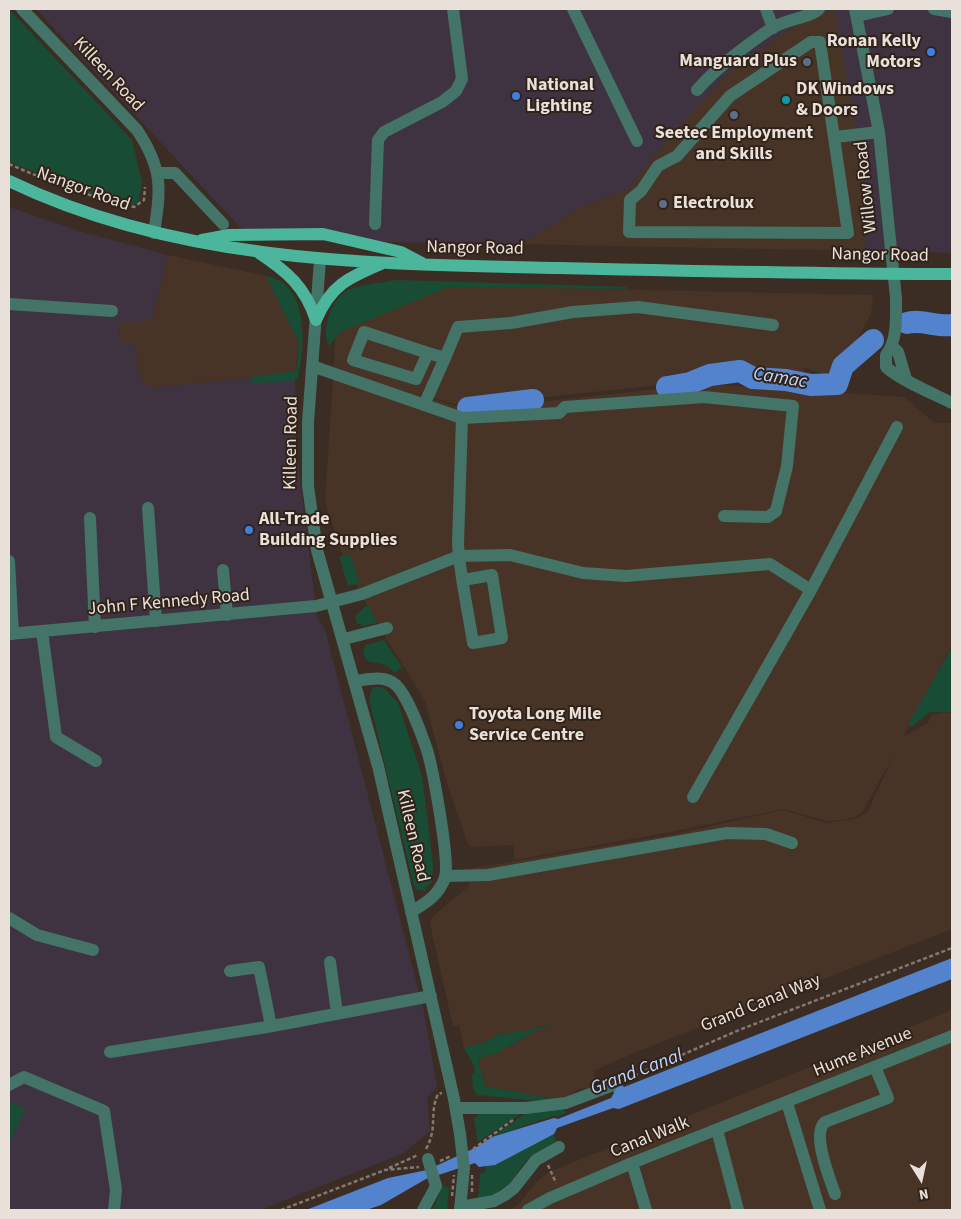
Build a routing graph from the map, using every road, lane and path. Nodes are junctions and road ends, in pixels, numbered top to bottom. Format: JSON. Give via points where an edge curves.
{"nodes":[{"id":1,"x":22,"y":9,"type":"edge"},
{"id":2,"x":453,"y":9,"type":"edge"},
{"id":3,"x":572,"y":9,"type":"edge"},
{"id":4,"x":766,"y":9,"type":"edge"},
{"id":5,"x":819,"y":9,"type":"edge"},
{"id":6,"x":888,"y":9,"type":"edge"},
{"id":7,"x":934,"y":9,"type":"edge"},
{"id":8,"x":856,"y":12,"type":"edge"},
{"id":9,"x":952,"y":12,"type":"edge"},
{"id":10,"x":772,"y":28,"type":"junction"},
{"id":11,"x":697,"y":90,"type":"dead end"},
{"id":12,"x":879,"y":132,"type":"junction"},
{"id":13,"x":835,"y":138,"type":"junction"},
{"id":14,"x":637,"y":141,"type":"dead end"},
{"id":15,"x":9,"y":164,"type":"edge"},
{"id":16,"x":158,"y":173,"type":"junction"},
{"id":17,"x":9,"y":180,"type":"edge"},
{"id":18,"x":145,"y":182,"type":"dead end"},
{"id":19,"x":224,"y":224,"type":"dead end"},
{"id":20,"x":375,"y":224,"type":"dead end"},
{"id":21,"x":154,"y":233,"type":"junction"},
{"id":22,"x":192,"y":242,"type":"junction"},
{"id":23,"x":255,"y":251,"type":"junction"},
{"id":24,"x":320,"y":260,"type":"junction"},
{"id":25,"x":383,"y":263,"type":"junction"},
{"id":26,"x":428,"y":265,"type":"junction"},
{"id":27,"x":894,"y":274,"type":"junction"},
{"id":28,"x":952,"y":274,"type":"edge"},
{"id":29,"x":9,"y":304,"type":"edge"},
{"id":30,"x":112,"y":311,"type":"dead end"},
{"id":31,"x":316,"y":320,"type":"junction"},
{"id":32,"x":773,"y":325,"type":"dead end"},
{"id":33,"x":428,"y":353,"type":"junction"},
{"id":34,"x":444,"y":358,"type":"junction"},
{"id":35,"x":312,"y":366,"type":"junction"},
{"id":36,"x":952,"y":403,"type":"edge"},
{"id":37,"x":424,"y":405,"type":"junction"},
{"id":38,"x":462,"y":418,"type":"junction"},
{"id":39,"x":897,"y":427,"type":"dead end"},
{"id":40,"x":148,"y":508,"type":"dead end"},
{"id":41,"x":724,"y":516,"type":"dead end"},
{"id":42,"x":90,"y":518,"type":"dead end"},
{"id":43,"x":459,"y":556,"type":"junction"},
{"id":44,"x":9,"y":562,"type":"edge"},
{"id":45,"x":223,"y":570,"type":"dead end"},
{"id":46,"x":462,"y":580,"type":"junction"},
{"id":47,"x":811,"y":590,"type":"junction"},
{"id":48,"x":333,"y":603,"type":"junction"},
{"id":49,"x":227,"y":615,"type":"junction"},
{"id":50,"x":156,"y":621,"type":"junction"},
{"id":51,"x":95,"y":627,"type":"junction"},
{"id":52,"x":387,"y":628,"type":"dead end"},
{"id":53,"x":42,"y":631,"type":"junction"},
{"id":54,"x":11,"y":634,"type":"edge"},
{"id":55,"x":344,"y":639,"type":"junction"},
{"id":56,"x":356,"y":680,"type":"junction"},
{"id":57,"x":96,"y":761,"type":"dead end"},
{"id":58,"x":693,"y":797,"type":"dead end"},
{"id":59,"x":792,"y":843,"type":"dead end"},
{"id":60,"x":446,"y":876,"type":"junction"},
{"id":61,"x":411,"y":912,"type":"junction"},
{"id":62,"x":9,"y":918,"type":"edge"},
{"id":63,"x":952,"y":948,"type":"edge"},
{"id":64,"x":93,"y":950,"type":"dead end"},
{"id":65,"x":330,"y":962,"type":"dead end"},
{"id":66,"x":230,"y":971,"type":"dead end"},
{"id":67,"x":431,"y":996,"type":"junction"},
{"id":68,"x":338,"y":1013,"type":"junction"},
{"id":69,"x":269,"y":1026,"type":"junction"},
{"id":70,"x":952,"y":1036,"type":"edge"},
{"id":71,"x":110,"y":1052,"type":"dead end"},
{"id":72,"x":875,"y":1067,"type":"junction"},
{"id":73,"x":9,"y":1085,"type":"edge"},
{"id":74,"x":611,"y":1086,"type":"joint"},
{"id":75,"x":443,"y":1093,"type":"dead end"},
{"id":76,"x":787,"y":1103,"type":"junction"},
{"id":77,"x":456,"y":1108,"type":"junction"},
{"id":78,"x":717,"y":1130,"type":"junction"},
{"id":79,"x":559,"y":1147,"type":"dead end"},
{"id":80,"x":426,"y":1155,"type":"junction"},
{"id":81,"x":632,"y":1163,"type":"junction"},
{"id":82,"x":835,"y":1194,"type":"dead end"},
{"id":83,"x":461,"y":1204,"type":"edge"},
{"id":84,"x":551,"y":1204,"type":"edge"},
{"id":85,"x":425,"y":1208,"type":"edge"},
{"id":86,"x":114,"y":1210,"type":"edge"},
{"id":87,"x":281,"y":1210,"type":"edge"},
{"id":88,"x":528,"y":1210,"type":"edge"},
{"id":89,"x":646,"y":1210,"type":"edge"},
{"id":90,"x":738,"y":1210,"type":"edge"},
{"id":91,"x":820,"y":1210,"type":"edge"}],
"edges":[{"from":1,"to":16,"type":"street","name":"Killeen Road","via":[[137,130],[151,152]]},
{"from":2,"to":20,"type":"street","via":[[462,79],[456,91],[442,102],[384,132],[378,140]]},
{"from":3,"to":14,"type":"street"},
{"from":4,"to":10,"type":"street"},
{"from":5,"to":10,"type":"street"},
{"from":6,"to":8,"type":"street"},
{"from":7,"to":9,"type":"street"},
{"from":8,"to":12,"type":"street","name":"Willow Road"},
{"from":10,"to":11,"type":"street","via":[[707,78]]},
{"from":12,"to":13,"type":"street"},
{"from":12,"to":27,"type":"street","name":"Willow Road"},
{"from":13,"to":13,"type":"street","via":[[820,42],[811,42],[730,96],[676,156],[658,166],[641,191],[630,200],[629,232],[848,233]]},
{"from":15,"to":18,"type":"path","via":[[95,198],[134,207],[144,200]]},
{"from":16,"to":19,"type":"street","via":[[175,173]]},
{"from":16,"to":21,"type":"street","name":"Killeen Road"},
{"from":17,"to":21,"type":"main road","name":"Nangor Road","via":[[68,207]]},
{"from":21,"to":22,"type":"main road","name":"Nangor Road"},
{"from":22,"to":23,"type":"main road","name":"Nangor Road"},
{"from":22,"to":26,"type":"main road","via":[[229,235],[323,234],[401,252]]},
{"from":23,"to":24,"type":"main road","name":"Nangor Road"},
{"from":23,"to":31,"type":"main road","via":[[280,267],[299,285]]},
{"from":24,"to":25,"type":"main road","name":"Nangor Road"},
{"from":24,"to":31,"type":"street","name":"Killeen Road"},
{"from":25,"to":26,"type":"main road","name":"Nangor Road"},
{"from":25,"to":31,"type":"main road","via":[[345,279],[322,304]]},
{"from":26,"to":27,"type":"main road","name":"Nangor Road"},
{"from":27,"to":28,"type":"main road","name":"Nangor Road"},
{"from":27,"to":36,"type":"street","name":"Willow Road","via":[[896,325],[892,346],[898,352],[906,379]]},
{"from":29,"to":30,"type":"street"},
{"from":31,"to":35,"type":"street","name":"Killeen Road"},
{"from":32,"to":34,"type":"street","via":[[638,307],[573,312],[511,323],[458,326]]},
{"from":33,"to":33,"type":"street","via":[[416,379],[353,360],[364,332]]},
{"from":33,"to":34,"type":"street"},
{"from":34,"to":37,"type":"street"},
{"from":35,"to":37,"type":"street"},
{"from":35,"to":48,"type":"street","name":"Killeen Road","via":[[308,486],[317,550]]},
{"from":37,"to":38,"type":"street"},
{"from":38,"to":41,"type":"street","via":[[558,413],[566,407],[704,397],[793,406],[787,466],[776,511],[768,517]]},
{"from":38,"to":43,"type":"street"},
{"from":39,"to":47,"type":"street"},
{"from":40,"to":50,"type":"street"},
{"from":42,"to":51,"type":"street"},
{"from":43,"to":46,"type":"street"},
{"from":43,"to":47,"type":"street","name":"John F Kennedy Road","via":[[510,555],[583,573],[626,576],[770,564]]},
{"from":43,"to":48,"type":"street","name":"John F Kennedy Road"},
{"from":44,"to":54,"type":"street"},
{"from":45,"to":49,"type":"street"},
{"from":46,"to":46,"type":"street","via":[[492,575],[502,638],[473,643]]},
{"from":47,"to":58,"type":"street"},
{"from":48,"to":49,"type":"street","name":"John F Kennedy Road"},
{"from":48,"to":55,"type":"street","name":"Killeen Road"},
{"from":49,"to":50,"type":"street","name":"John F Kennedy Road"},
{"from":50,"to":51,"type":"street","name":"John F Kennedy Road"},
{"from":51,"to":53,"type":"street","name":"John F Kennedy Road"},
{"from":52,"to":55,"type":"street"},
{"from":53,"to":54,"type":"street","name":"John F Kennedy Road"},
{"from":53,"to":57,"type":"street","via":[[56,737]]},
{"from":55,"to":56,"type":"street","name":"Killeen Road"},
{"from":56,"to":60,"type":"street","name":"Killeen Road","via":[[383,679],[395,684],[405,697],[427,751],[444,840]]},
{"from":56,"to":61,"type":"street","name":"Killeen Road"},
{"from":59,"to":60,"type":"street","via":[[752,832],[726,833],[488,875]]},
{"from":60,"to":61,"type":"street","name":"Killeen Road","via":[[436,897]]},
{"from":61,"to":67,"type":"street","name":"Killeen Road"},
{"from":62,"to":64,"type":"street","via":[[38,935]]},
{"from":63,"to":74,"type":"path","name":"Grand Canal Way","via":[[739,1030]]},
{"from":65,"to":68,"type":"street"},
{"from":66,"to":69,"type":"street","via":[[259,967]]},
{"from":67,"to":68,"type":"street"},
{"from":67,"to":77,"type":"street","name":"Killeen Road"},
{"from":68,"to":69,"type":"street"},
{"from":69,"to":71,"type":"street"},
{"from":70,"to":72,"type":"street","name":"Hume Avenue"},
{"from":72,"to":76,"type":"street","name":"Hume Avenue"},
{"from":72,"to":82,"type":"street","via":[[892,1096],[822,1124],[820,1129],[822,1152]]},
{"from":73,"to":86,"type":"street","via":[[24,1077],[104,1111],[116,1190]]},
{"from":74,"to":77,"type":"street","via":[[566,1103],[526,1108]]},
{"from":75,"to":80,"type":"path","via":[[438,1094],[433,1105],[434,1128]]},
{"from":76,"to":78,"type":"street","name":"Canal Walk"},
{"from":76,"to":91,"type":"street"},
{"from":77,"to":83,"type":"street","name":"Killeen Road","bridge":true,"via":[[464,1168]]},
{"from":78,"to":81,"type":"street","name":"Canal Walk"},
{"from":78,"to":90,"type":"street"},
{"from":79,"to":83,"type":"street","via":[[536,1160],[505,1195],[494,1201]]},
{"from":80,"to":85,"type":"street","bridge":true,"via":[[436,1186]]},
{"from":80,"to":87,"type":"path"},
{"from":81,"to":84,"type":"street","name":"Canal Walk"},
{"from":81,"to":89,"type":"street"},
{"from":84,"to":88,"type":"street","name":"Canal Walk"}]}
